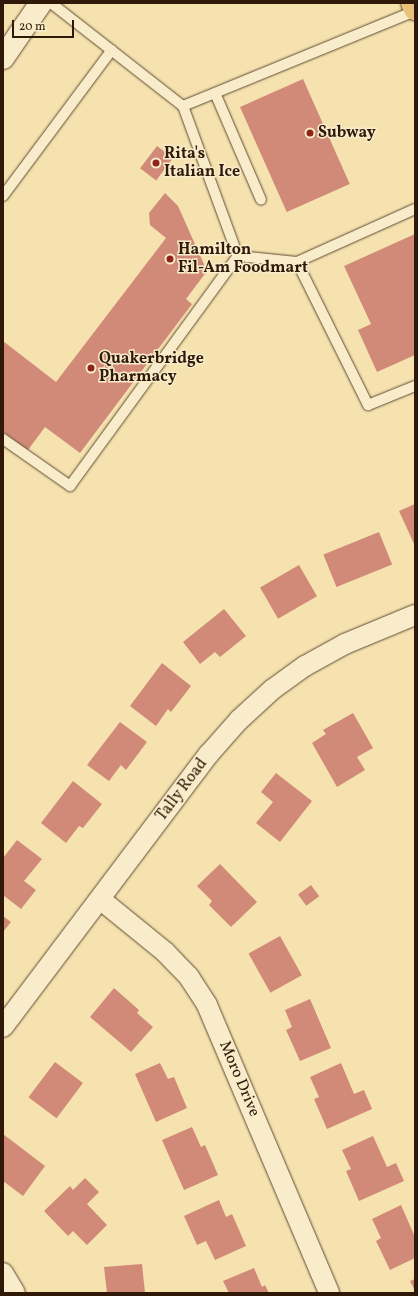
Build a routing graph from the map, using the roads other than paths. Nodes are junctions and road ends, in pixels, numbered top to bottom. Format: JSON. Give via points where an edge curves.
{"nodes":[{"id":1,"x":41,"y":3,"type":"edge"},
{"id":2,"x":51,"y":3,"type":"edge"},
{"id":3,"x":412,"y":3,"type":"edge"},
{"id":4,"x":415,"y":10,"type":"edge"},
{"id":5,"x":112,"y":50,"type":"junction"},
{"id":6,"x":3,"y":58,"type":"edge"},
{"id":7,"x":215,"y":93,"type":"junction"},
{"id":8,"x":183,"y":106,"type":"junction"},
{"id":9,"x":3,"y":196,"type":"edge"},
{"id":10,"x":261,"y":200,"type":"dead end"},
{"id":11,"x":415,"y":209,"type":"edge"},
{"id":12,"x":238,"y":256,"type":"junction"},
{"id":13,"x":297,"y":262,"type":"junction"},
{"id":14,"x":415,"y":386,"type":"edge"},
{"id":15,"x":3,"y":439,"type":"edge"},
{"id":16,"x":414,"y":620,"type":"edge"},
{"id":17,"x":100,"y":898,"type":"junction"},
{"id":18,"x":3,"y":1027,"type":"edge"},
{"id":19,"x":3,"y":1273,"type":"edge"},
{"id":20,"x":15,"y":1293,"type":"edge"},
{"id":21,"x":329,"y":1293,"type":"edge"}],
"edges":[{"from":1,"to":6,"type":"main road"},
{"from":2,"to":5,"type":"lane"},
{"from":3,"to":4,"type":"main road"},
{"from":4,"to":7,"type":"lane"},
{"from":5,"to":8,"type":"lane"},
{"from":5,"to":9,"type":"lane"},
{"from":7,"to":8,"type":"lane"},
{"from":7,"to":10,"type":"lane"},
{"from":8,"to":12,"type":"lane"},
{"from":11,"to":13,"type":"lane"},
{"from":12,"to":13,"type":"lane"},
{"from":12,"to":15,"type":"lane","via":[[70,486]]},
{"from":13,"to":14,"type":"lane","via":[[368,405]]},
{"from":16,"to":17,"type":"street","name":"Tally Road","via":[[345,644],[305,666],[273,689],[239,720],[209,754]]},
{"from":17,"to":18,"type":"street","name":"Tally Road"},
{"from":17,"to":21,"type":"street","name":"Moro Drive","via":[[165,952],[188,977],[207,1005]]},
{"from":19,"to":20,"type":"street"}]}
